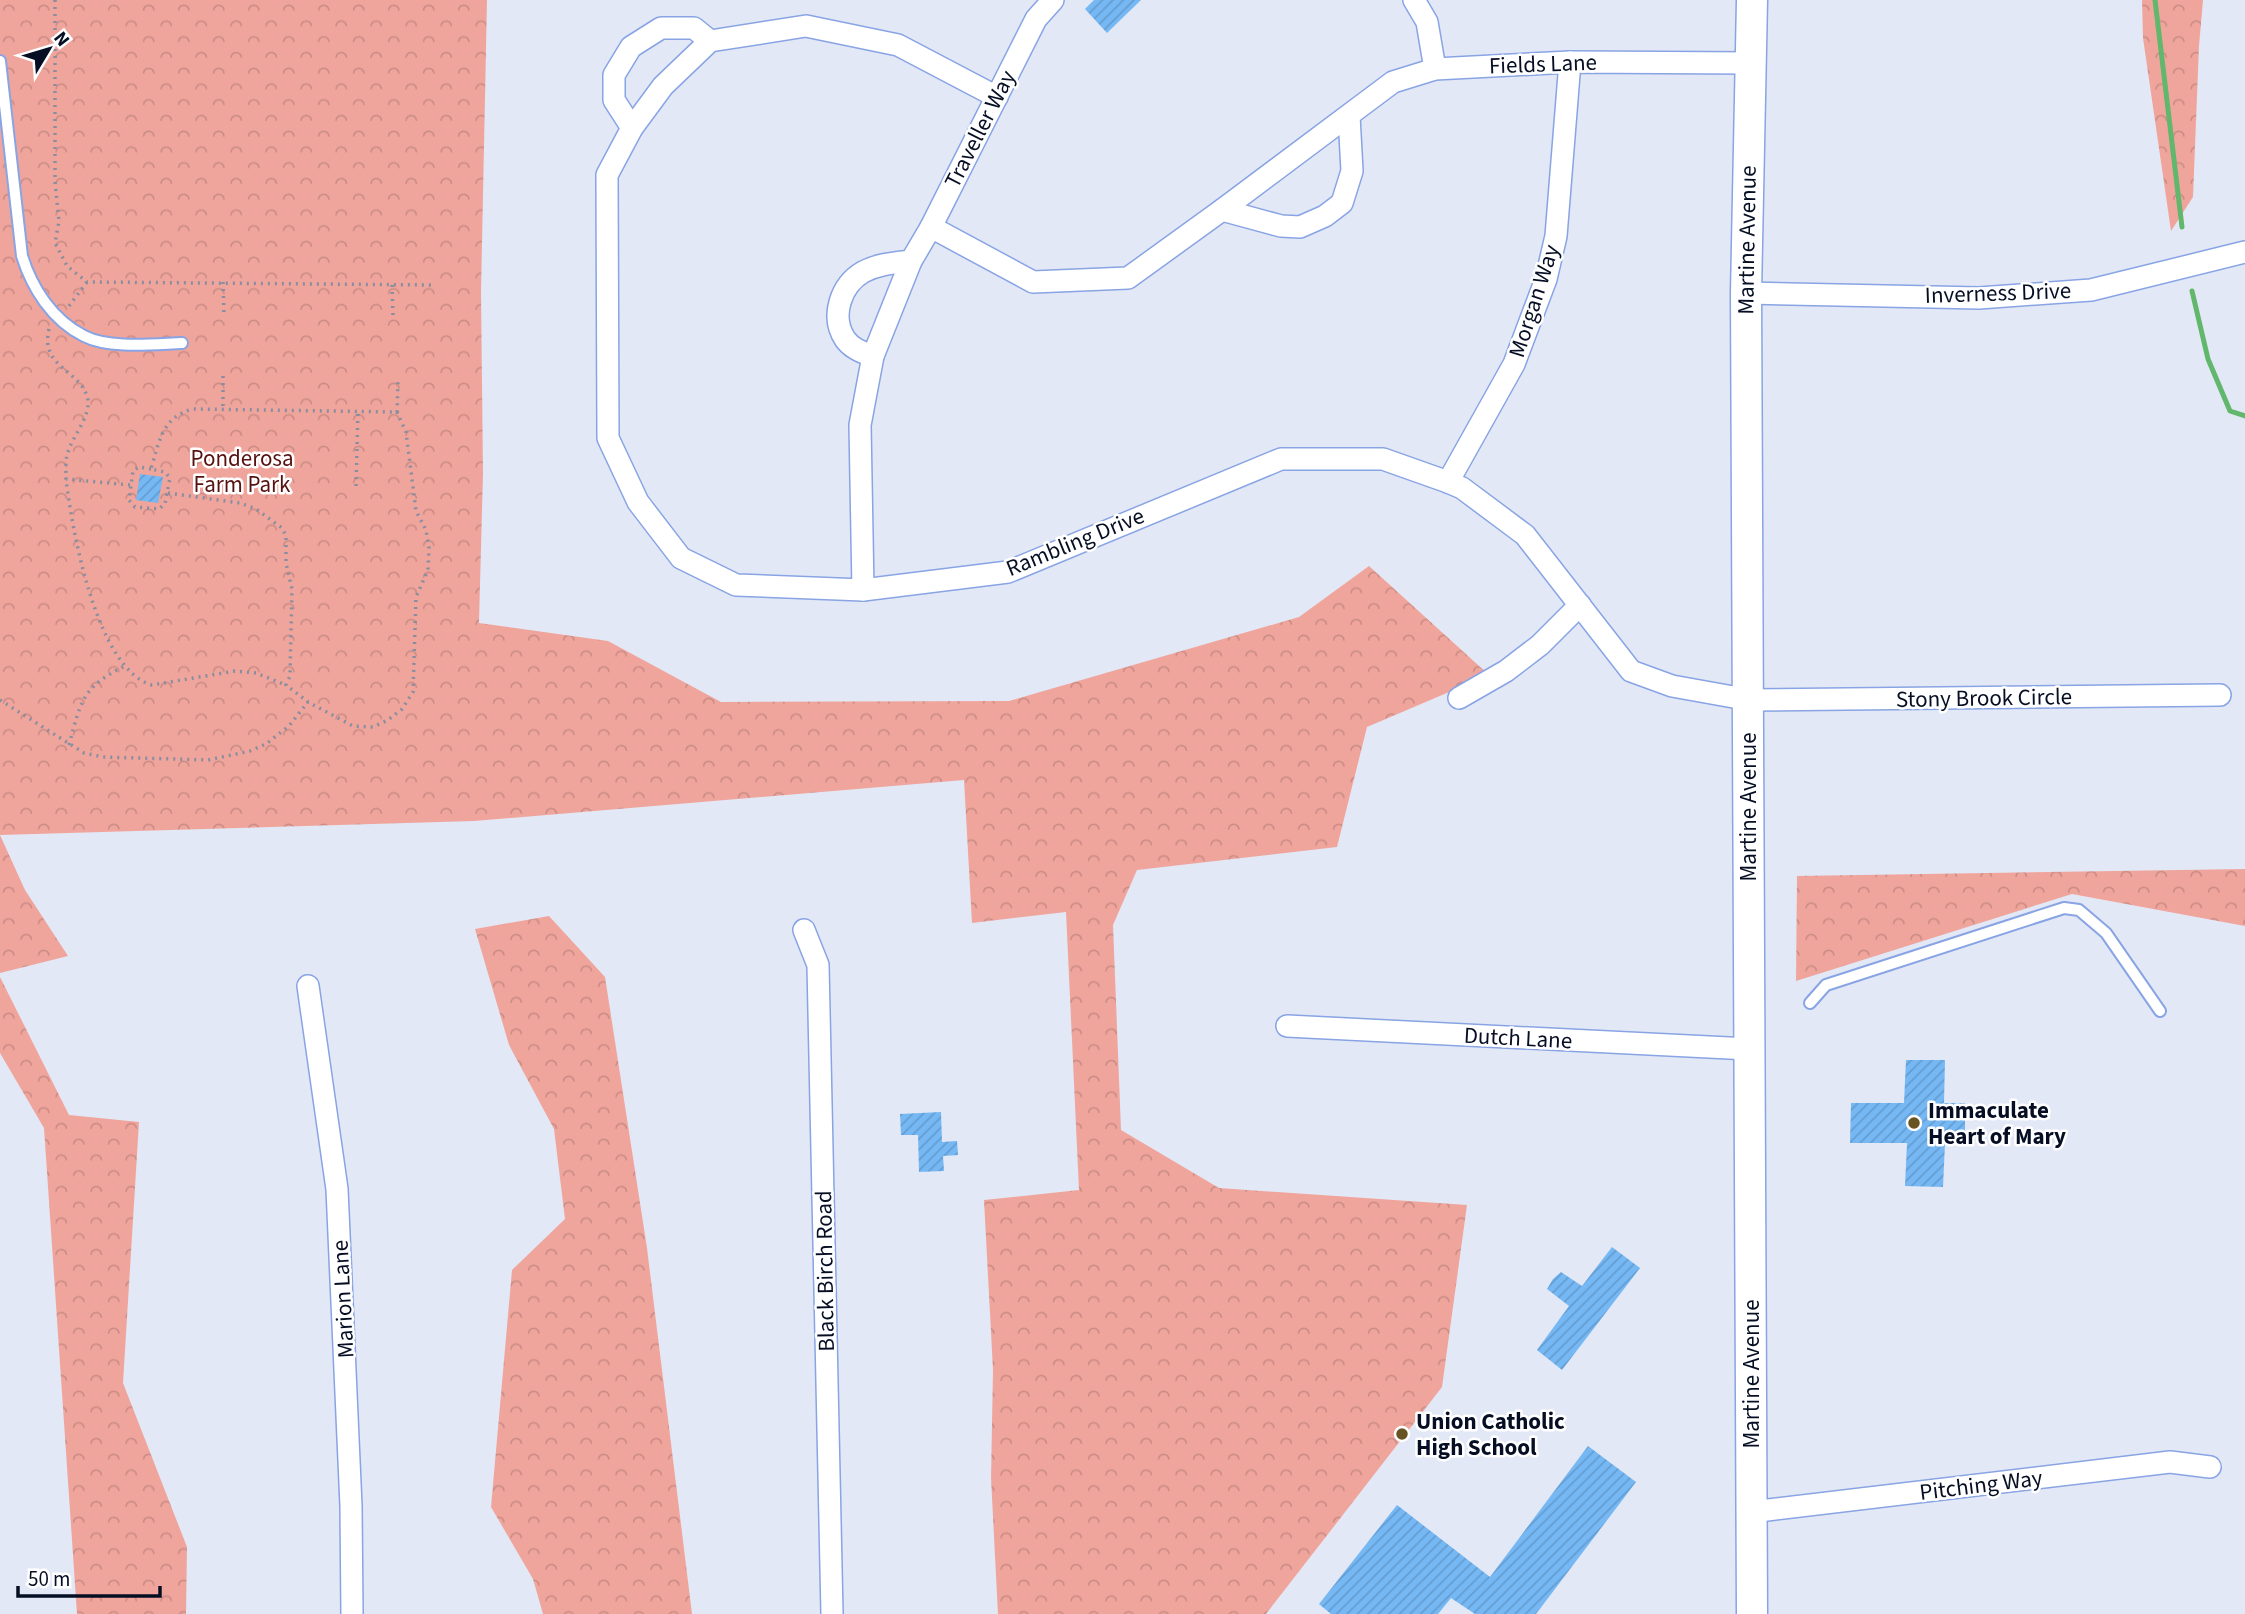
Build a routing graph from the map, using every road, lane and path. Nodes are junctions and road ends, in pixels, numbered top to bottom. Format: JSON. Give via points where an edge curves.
{"nodes":[{"id":1,"x":55,"y":0,"type":"edge"},
{"id":2,"x":1053,"y":0,"type":"edge"},
{"id":3,"x":1414,"y":0,"type":"edge"},
{"id":4,"x":1752,"y":0,"type":"edge"},
{"id":5,"x":710,"y":41,"type":"junction"},
{"id":6,"x":0,"y":61,"type":"edge"},
{"id":7,"x":1570,"y":62,"type":"junction"},
{"id":8,"x":1751,"y":63,"type":"junction"},
{"id":9,"x":1435,"y":69,"type":"junction"},
{"id":10,"x":997,"y":97,"type":"junction"},
{"id":11,"x":1349,"y":116,"type":"junction"},
{"id":12,"x":632,"y":128,"type":"junction"},
{"id":13,"x":1222,"y":210,"type":"junction"},
{"id":14,"x":931,"y":227,"type":"junction"},
{"id":15,"x":2245,"y":252,"type":"edge"},
{"id":16,"x":911,"y":261,"type":"junction"},
{"id":17,"x":87,"y":282,"type":"junction"},
{"id":18,"x":223,"y":282,"type":"junction"},
{"id":19,"x":392,"y":285,"type":"junction"},
{"id":20,"x":435,"y":285,"type":"dead end"},
{"id":21,"x":1746,"y":293,"type":"junction"},
{"id":22,"x":69,"y":306,"type":"dead end"},
{"id":23,"x":224,"y":315,"type":"dead end"},
{"id":24,"x":393,"y":316,"type":"dead end"},
{"id":25,"x":53,"y":325,"type":"dead end"},
{"id":26,"x":182,"y":343,"type":"dead end"},
{"id":27,"x":873,"y":356,"type":"junction"},
{"id":28,"x":223,"y":376,"type":"dead end"},
{"id":29,"x":398,"y":379,"type":"dead end"},
{"id":30,"x":223,"y":410,"type":"junction"},
{"id":31,"x":358,"y":410,"type":"junction"},
{"id":32,"x":397,"y":412,"type":"junction"},
{"id":33,"x":151,"y":469,"type":"junction"},
{"id":34,"x":66,"y":479,"type":"junction"},
{"id":35,"x":1448,"y":482,"type":"junction"},
{"id":36,"x":130,"y":485,"type":"junction"},
{"id":37,"x":356,"y":486,"type":"dead end"},
{"id":38,"x":169,"y":493,"type":"junction"},
{"id":39,"x":863,"y":590,"type":"junction"},
{"id":40,"x":1580,"y":605,"type":"junction"},
{"id":41,"x":125,"y":666,"type":"junction"},
{"id":42,"x":286,"y":685,"type":"junction"},
{"id":43,"x":2220,"y":695,"type":"dead end"},
{"id":44,"x":1459,"y":698,"type":"dead end"},
{"id":45,"x":0,"y":700,"type":"edge"},
{"id":46,"x":1747,"y":700,"type":"junction"},
{"id":47,"x":308,"y":702,"type":"junction"},
{"id":48,"x":69,"y":745,"type":"junction"},
{"id":49,"x":804,"y":930,"type":"dead end"},
{"id":50,"x":308,"y":986,"type":"dead end"},
{"id":51,"x":1810,"y":1003,"type":"dead end"},
{"id":52,"x":2160,"y":1011,"type":"dead end"},
{"id":53,"x":1287,"y":1026,"type":"dead end"},
{"id":54,"x":1749,"y":1049,"type":"junction"},
{"id":55,"x":2210,"y":1467,"type":"dead end"},
{"id":56,"x":1751,"y":1512,"type":"junction"},
{"id":57,"x":352,"y":1614,"type":"edge"},
{"id":58,"x":832,"y":1614,"type":"edge"},
{"id":59,"x":1752,"y":1614,"type":"edge"}],
"edges":[{"from":1,"to":17,"type":"path","via":[[59,221],[55,243],[67,266]]},
{"from":2,"to":10,"type":"street","name":"Traveller Way","via":[[1036,19]]},
{"from":3,"to":9,"type":"street","via":[[1427,22]]},
{"from":4,"to":8,"type":"main road","name":"Martine Avenue"},
{"from":5,"to":10,"type":"street","via":[[806,26],[898,45]]},
{"from":5,"to":12,"type":"street","name":"Rambling Drive","via":[[663,86]]},
{"from":5,"to":12,"type":"street","via":[[694,28],[661,28],[631,47],[614,75],[614,100]]},
{"from":6,"to":26,"type":"lane","via":[[22,256],[38,295],[85,337],[122,344]]},
{"from":7,"to":8,"type":"street","name":"Fields Lane"},
{"from":7,"to":9,"type":"street","name":"Fields Lane"},
{"from":7,"to":35,"type":"street","name":"Morgan Way","via":[[1556,236],[1546,279],[1514,364]]},
{"from":8,"to":21,"type":"main road","name":"Martine Avenue"},
{"from":9,"to":11,"type":"street","name":"Fields Lane","via":[[1393,82]]},
{"from":10,"to":14,"type":"street","name":"Traveller Way"},
{"from":11,"to":13,"type":"street","name":"Fields Lane"},
{"from":11,"to":13,"type":"street","via":[[1352,171],[1342,203],[1325,216],[1300,227],[1281,226]]},
{"from":12,"to":39,"type":"street","name":"Rambling Drive","via":[[607,175],[608,438],[638,502],[681,558],[736,585]]},
{"from":13,"to":14,"type":"street","name":"Fields Lane","via":[[1128,278],[1033,282]]},
{"from":14,"to":16,"type":"street","name":"Traveller Way"},
{"from":15,"to":21,"type":"street","name":"Inverness Drive","via":[[2091,290],[1979,298]]},
{"from":16,"to":27,"type":"street","name":"Traveller Way"},
{"from":16,"to":27,"type":"street","via":[[879,265],[860,274],[837,307],[845,339],[858,351]]},
{"from":17,"to":18,"type":"path"},
{"from":17,"to":22,"type":"path"},
{"from":18,"to":19,"type":"path"},
{"from":18,"to":23,"type":"path"},
{"from":19,"to":20,"type":"path"},
{"from":19,"to":24,"type":"path"},
{"from":21,"to":46,"type":"main road","name":"Martine Avenue"},
{"from":25,"to":34,"type":"path","via":[[48,331],[49,350],[82,387],[88,407],[67,454]]},
{"from":27,"to":39,"type":"street","name":"Traveller Way","via":[[860,425]]},
{"from":28,"to":30,"type":"path"},
{"from":29,"to":32,"type":"path"},
{"from":30,"to":31,"type":"path"},
{"from":30,"to":33,"type":"path","via":[[193,409],[177,414],[164,430]]},
{"from":31,"to":32,"type":"path"},
{"from":31,"to":37,"type":"path"},
{"from":32,"to":47,"type":"path","via":[[406,432],[416,511],[429,548],[428,569],[416,597],[413,692],[402,709],[373,727],[354,726]]},
{"from":33,"to":36,"type":"path","via":[[133,471]]},
{"from":33,"to":38,"type":"path","via":[[170,478]]},
{"from":34,"to":36,"type":"path"},
{"from":34,"to":41,"type":"path","via":[[83,572],[101,626]]},
{"from":35,"to":39,"type":"street","name":"Rambling Drive","via":[[1383,459],[1281,459],[1008,572]]},
{"from":35,"to":40,"type":"street","name":"Rambling Drive","via":[[1525,535]]},
{"from":36,"to":38,"type":"path","via":[[129,500],[135,507],[159,509]]},
{"from":38,"to":42,"type":"path","via":[[240,503],[282,528],[292,589]]},
{"from":40,"to":44,"type":"street","via":[[1540,645]]},
{"from":40,"to":46,"type":"street","name":"Rambling Drive","via":[[1631,671],[1672,686]]},
{"from":41,"to":42,"type":"path","via":[[143,683],[152,685],[235,671],[256,673]]},
{"from":41,"to":48,"type":"path","via":[[103,677],[87,694]]},
{"from":42,"to":47,"type":"path"},
{"from":43,"to":46,"type":"street","name":"Stony Brook Circle"},
{"from":45,"to":48,"type":"path"},
{"from":46,"to":54,"type":"main road","name":"Martine Avenue"},
{"from":47,"to":48,"type":"path","via":[[289,726],[266,744],[208,760],[103,757]]},
{"from":49,"to":58,"type":"street","name":"Black Birch Road","via":[[818,965]]},
{"from":50,"to":57,"type":"street","name":"Marion Lane","via":[[337,1189]]},
{"from":51,"to":52,"type":"lane","via":[[1825,985],[2064,908],[2079,910],[2106,933]]},
{"from":53,"to":54,"type":"street","name":"Dutch Lane"},
{"from":54,"to":56,"type":"main road","name":"Martine Avenue"},
{"from":55,"to":56,"type":"street","name":"Pitching Way","via":[[2171,1462]]},
{"from":56,"to":59,"type":"main road","name":"Martine Avenue"}]}
